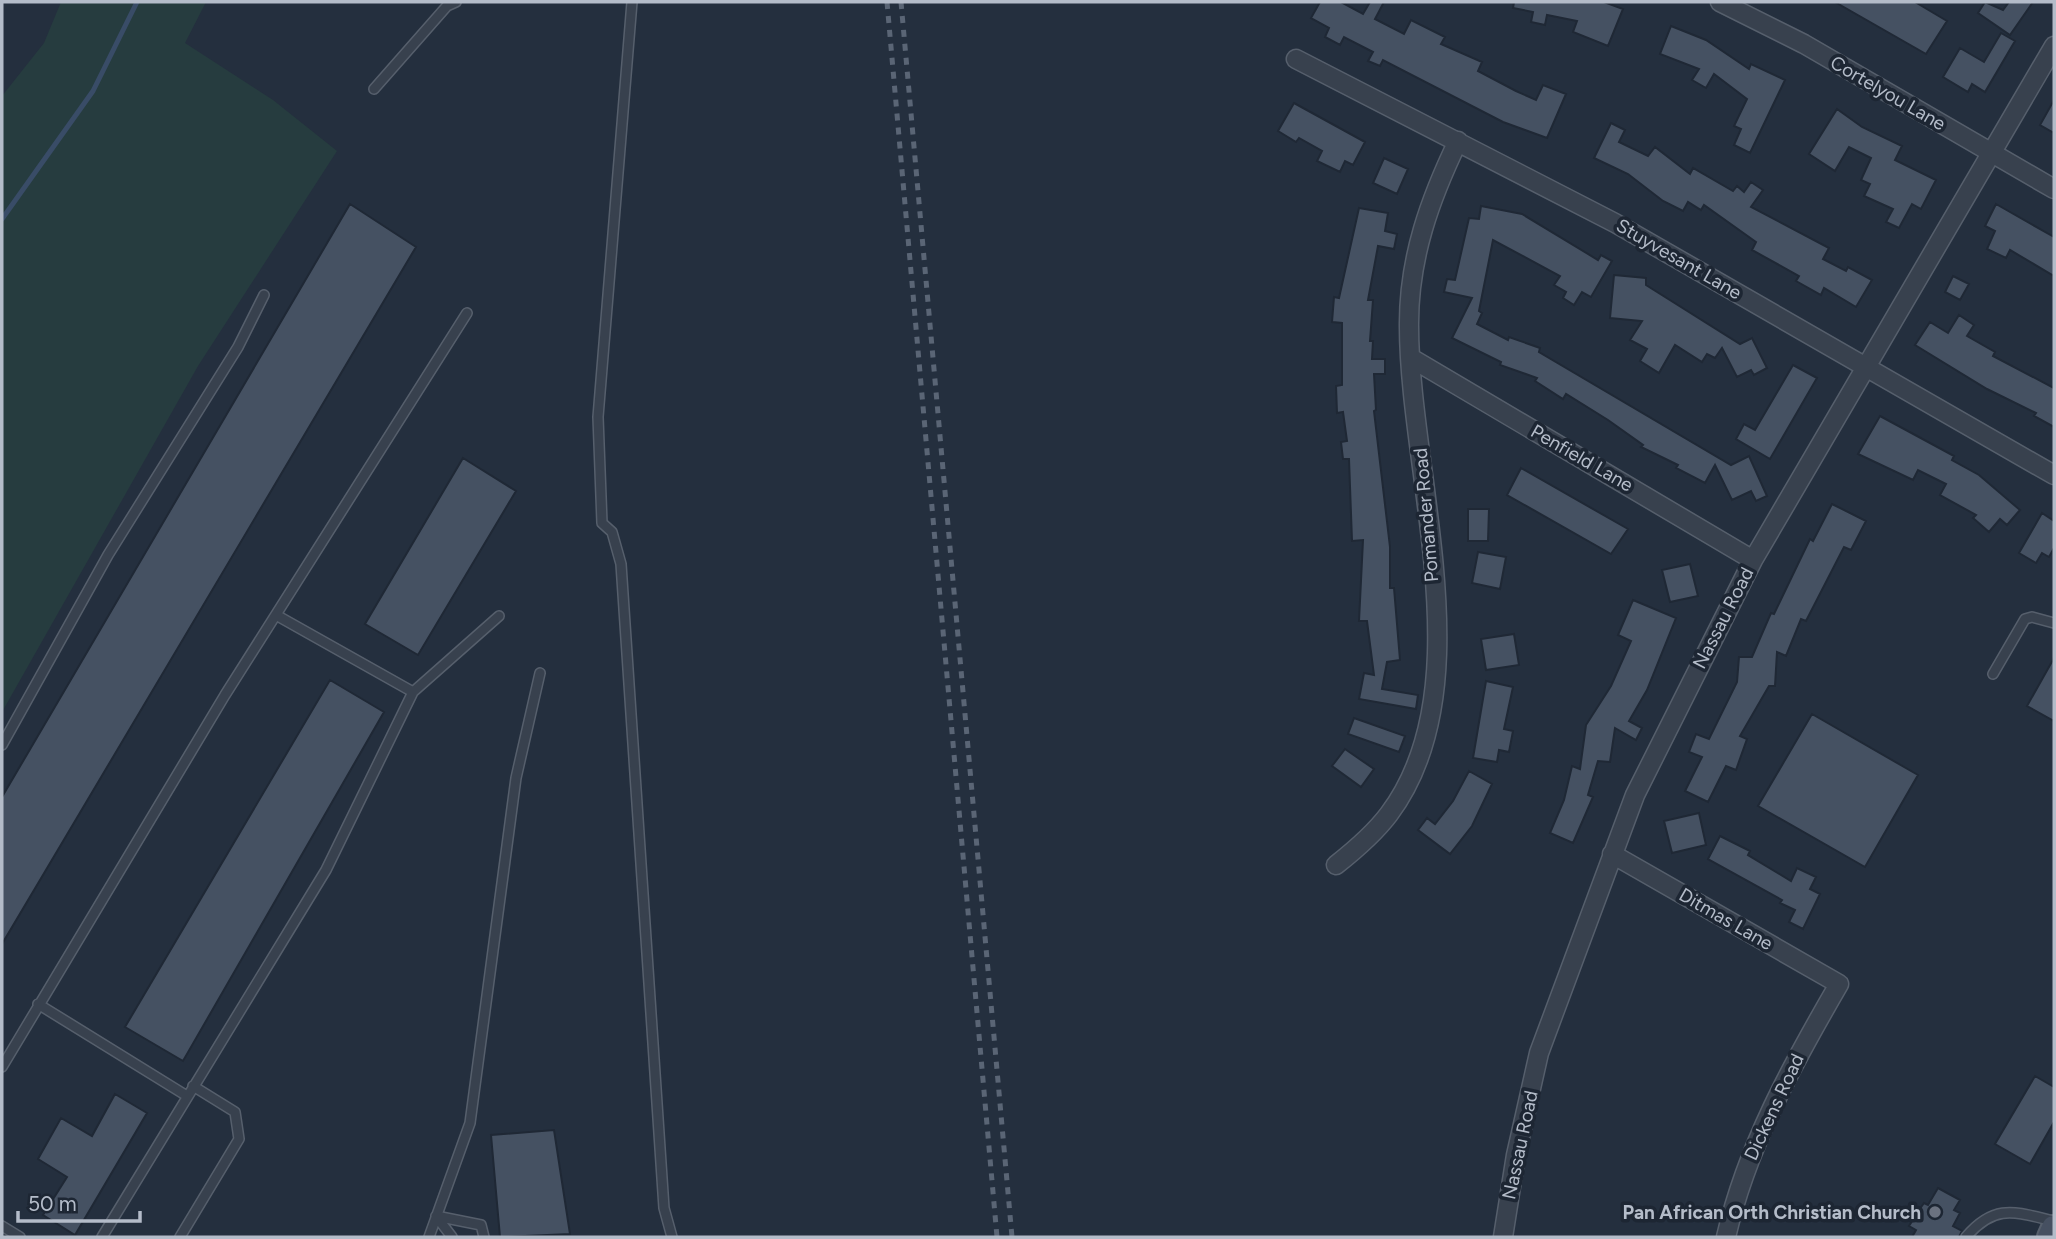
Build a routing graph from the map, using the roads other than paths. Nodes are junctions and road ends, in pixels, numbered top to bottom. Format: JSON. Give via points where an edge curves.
{"nodes":[{"id":1,"x":456,"y":2,"type":"edge"},
{"id":2,"x":632,"y":2,"type":"edge"},
{"id":3,"x":1720,"y":2,"type":"edge"},
{"id":4,"x":2054,"y":46,"type":"edge"},
{"id":5,"x":1296,"y":59,"type":"dead end"},
{"id":6,"x":374,"y":89,"type":"dead end"},
{"id":7,"x":1458,"y":141,"type":"junction"},
{"id":8,"x":1992,"y":153,"type":"junction"},
{"id":9,"x":2054,"y":189,"type":"edge"},
{"id":10,"x":264,"y":295,"type":"dead end"},
{"id":11,"x":467,"y":313,"type":"dead end"},
{"id":12,"x":1411,"y":358,"type":"junction"},
{"id":13,"x":1867,"y":366,"type":"junction"},
{"id":14,"x":2054,"y":474,"type":"edge"},
{"id":15,"x":1752,"y":560,"type":"junction"},
{"id":16,"x":276,"y":615,"type":"junction"},
{"id":17,"x":499,"y":616,"type":"dead end"},
{"id":18,"x":2054,"y":623,"type":"edge"},
{"id":19,"x":540,"y":673,"type":"dead end"},
{"id":20,"x":1993,"y":674,"type":"dead end"},
{"id":21,"x":413,"y":692,"type":"junction"},
{"id":22,"x":2,"y":745,"type":"edge"},
{"id":23,"x":1612,"y":854,"type":"junction"},
{"id":24,"x":1336,"y":866,"type":"dead end"},
{"id":25,"x":1839,"y":984,"type":"joint"},
{"id":26,"x":38,"y":1004,"type":"junction"},
{"id":27,"x":2,"y":1067,"type":"edge"},
{"id":28,"x":193,"y":1086,"type":"junction"},
{"id":29,"x":187,"y":1096,"type":"junction"},
{"id":30,"x":436,"y":1216,"type":"junction"},
{"id":31,"x":2054,"y":1221,"type":"edge"},
{"id":32,"x":2,"y":1226,"type":"edge"},
{"id":33,"x":2054,"y":1228,"type":"edge"},
{"id":34,"x":20,"y":1237,"type":"edge"},
{"id":35,"x":102,"y":1237,"type":"edge"},
{"id":36,"x":180,"y":1237,"type":"edge"},
{"id":37,"x":429,"y":1237,"type":"edge"},
{"id":38,"x":452,"y":1237,"type":"edge"},
{"id":39,"x":484,"y":1237,"type":"edge"},
{"id":40,"x":673,"y":1237,"type":"edge"},
{"id":41,"x":1503,"y":1237,"type":"edge"},
{"id":42,"x":1726,"y":1237,"type":"edge"},
{"id":43,"x":1966,"y":1237,"type":"edge"},
{"id":44,"x":2050,"y":1237,"type":"edge"}],
"edges":[{"from":1,"to":6,"type":"lane","via":[[447,6]]},
{"from":2,"to":40,"type":"lane","via":[[598,430],[602,523],[612,532],[621,564],[664,1208]]},
{"from":3,"to":8,"type":"street","name":"Cortelyou Lane","via":[[1804,44]]},
{"from":4,"to":8,"type":"street","name":"Nassau Road"},
{"from":5,"to":7,"type":"street","name":"Stuyvesant Lane"},
{"from":7,"to":12,"type":"street","name":"Pomander Road","via":[[1429,205],[1418,244],[1409,323]]},
{"from":7,"to":13,"type":"street","name":"Stuyvesant Lane","via":[[1615,223]]},
{"from":8,"to":9,"type":"street","name":"Cortelyou Lane"},
{"from":8,"to":13,"type":"street","name":"Nassau Road"},
{"from":10,"to":22,"type":"lane","via":[[238,347],[108,555]]},
{"from":11,"to":16,"type":"lane"},
{"from":12,"to":15,"type":"street","name":"Penfield Lane"},
{"from":12,"to":24,"type":"street","name":"Pomander Road","via":[[1435,608],[1432,713],[1422,752],[1390,813]]},
{"from":13,"to":14,"type":"street","name":"Stuyvesant Lane"},
{"from":13,"to":15,"type":"street","name":"Nassau Road"},
{"from":15,"to":23,"type":"street","name":"Nassau Road","via":[[1635,795]]},
{"from":16,"to":21,"type":"lane"},
{"from":16,"to":26,"type":"lane"},
{"from":17,"to":21,"type":"lane"},
{"from":18,"to":20,"type":"lane","via":[[2032,617],[2025,620]]},
{"from":19,"to":30,"type":"lane","via":[[516,778],[470,1122]]},
{"from":21,"to":28,"type":"lane","via":[[326,870]]},
{"from":23,"to":25,"type":"street","name":"Ditmas Lane"},
{"from":23,"to":41,"type":"street","name":"Nassau Road","via":[[1539,1053]]},
{"from":25,"to":42,"type":"street","name":"Dickens Road","via":[[1759,1134]]},
{"from":26,"to":27,"type":"lane"},
{"from":26,"to":29,"type":"lane"},
{"from":28,"to":29,"type":"lane"},
{"from":28,"to":36,"type":"lane","via":[[235,1112],[239,1139]]},
{"from":29,"to":35,"type":"lane"},
{"from":30,"to":37,"type":"lane"},
{"from":30,"to":38,"type":"lane"},
{"from":30,"to":39,"type":"lane","via":[[481,1225]]},
{"from":31,"to":43,"type":"lane","via":[[1998,1212],[1979,1222]]},
{"from":32,"to":34,"type":"lane"},
{"from":33,"to":44,"type":"main road"}]}
